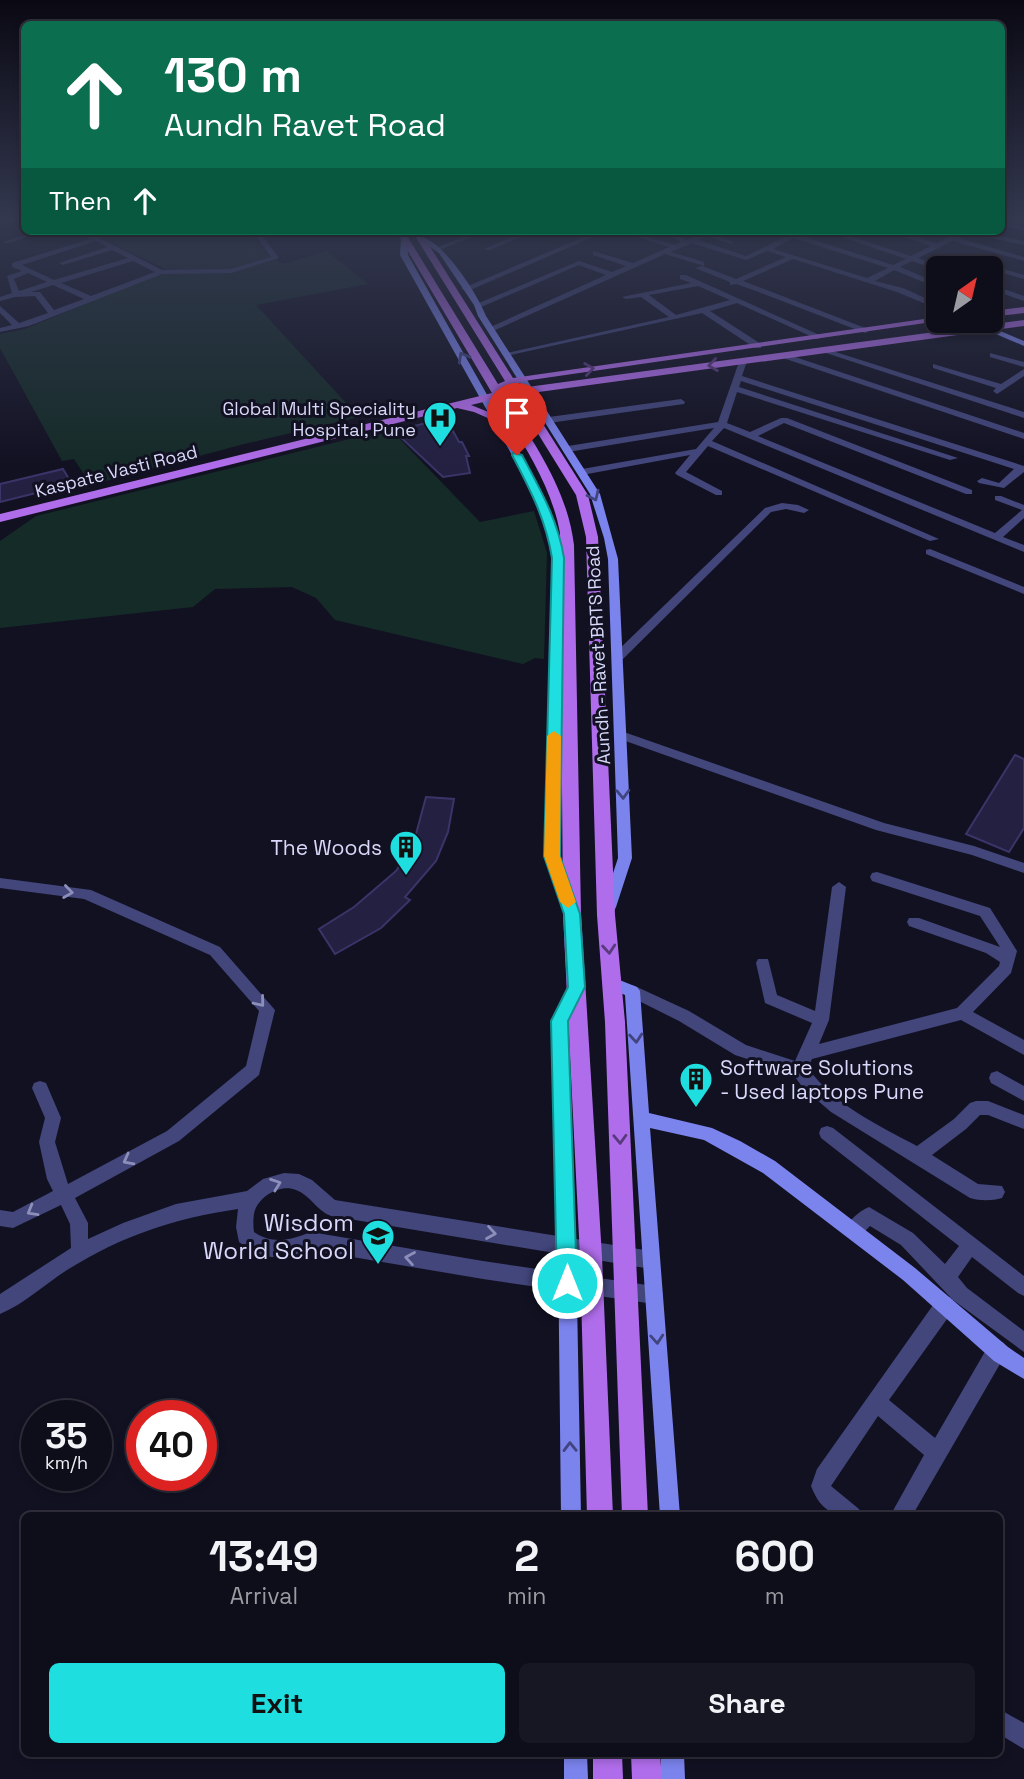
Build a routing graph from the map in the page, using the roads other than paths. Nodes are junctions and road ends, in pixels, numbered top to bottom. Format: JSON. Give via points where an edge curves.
{"nodes":[{"id":1,"x":42,"y":300,"type":"edge"},
{"id":2,"x":93,"y":300,"type":"edge"},
{"id":3,"x":430,"y":300,"type":"edge"},
{"id":4,"x":441,"y":300,"type":"edge"},
{"id":5,"x":462,"y":300,"type":"edge"},
{"id":6,"x":474,"y":300,"type":"edge"},
{"id":7,"x":490,"y":300,"type":"edge"},
{"id":8,"x":556,"y":300,"type":"edge"},
{"id":9,"x":651,"y":300,"type":"edge"},
{"id":10,"x":792,"y":300,"type":"edge"},
{"id":11,"x":737,"y":301,"type":"joint"},
{"id":12,"x":478,"y":305,"type":"junction"},
{"id":13,"x":0,"y":308,"type":"edge"},
{"id":14,"x":703,"y":310,"type":"junction"},
{"id":15,"x":1024,"y":310,"type":"edge"},
{"id":16,"x":1003,"y":311,"type":"edge"},
{"id":17,"x":53,"y":314,"type":"junction"},
{"id":18,"x":674,"y":317,"type":"junction"},
{"id":19,"x":926,"y":322,"type":"edge"},
{"id":20,"x":1024,"y":323,"type":"edge"},
{"id":21,"x":17,"y":326,"type":"junction"},
{"id":22,"x":1003,"y":327,"type":"edge"},
{"id":23,"x":490,"y":329,"type":"junction"},
{"id":24,"x":0,"y":330,"type":"edge"},
{"id":25,"x":865,"y":331,"type":"junction"},
{"id":26,"x":961,"y":333,"type":"edge"},
{"id":27,"x":993,"y":333,"type":"edge"},
{"id":28,"x":820,"y":337,"type":"junction"},
{"id":29,"x":1024,"y":344,"type":"edge"},
{"id":30,"x":758,"y":346,"type":"junction"},
{"id":31,"x":826,"y":350,"type":"junction"},
{"id":32,"x":506,"y":354,"type":"junction"},
{"id":33,"x":783,"y":355,"type":"junction"},
{"id":34,"x":993,"y":355,"type":"dead end"},
{"id":35,"x":743,"y":361,"type":"junction"},
{"id":36,"x":962,"y":365,"type":"dead end"},
{"id":37,"x":1024,"y":365,"type":"edge"},
{"id":38,"x":936,"y":366,"type":"dead end"},
{"id":39,"x":1024,"y":372,"type":"edge"},
{"id":40,"x":738,"y":377,"type":"junction"},
{"id":41,"x":522,"y":378,"type":"junction"},
{"id":42,"x":1011,"y":381,"type":"junction"},
{"id":43,"x":1002,"y":387,"type":"junction"},
{"id":44,"x":734,"y":388,"type":"junction"},
{"id":45,"x":528,"y":390,"type":"junction"},
{"id":46,"x":993,"y":394,"type":"dead end"},
{"id":47,"x":484,"y":396,"type":"junction"},
{"id":48,"x":681,"y":402,"type":"dead end"},
{"id":49,"x":454,"y":406,"type":"junction"},
{"id":50,"x":1024,"y":415,"type":"edge"},
{"id":51,"x":496,"y":419,"type":"junction"},
{"id":52,"x":549,"y":420,"type":"junction"},
{"id":53,"x":722,"y":424,"type":"junction"},
{"id":54,"x":333,"y":433,"type":"junction"},
{"id":55,"x":750,"y":436,"type":"junction"},
{"id":56,"x":1024,"y":436,"type":"edge"},
{"id":57,"x":706,"y":442,"type":"junction"},
{"id":58,"x":568,"y":449,"type":"junction"},
{"id":59,"x":698,"y":451,"type":"junction"},
{"id":60,"x":953,"y":458,"type":"dead end"},
{"id":61,"x":1022,"y":469,"type":"edge"},
{"id":62,"x":582,"y":472,"type":"junction"},
{"id":63,"x":982,"y":481,"type":"dead end"},
{"id":64,"x":969,"y":492,"type":"dead end"},
{"id":65,"x":719,"y":494,"type":"dead end"},
{"id":66,"x":998,"y":498,"type":"dead end"},
{"id":67,"x":1024,"y":508,"type":"edge"},
{"id":68,"x":804,"y":510,"type":"dead end"},
{"id":69,"x":0,"y":511,"type":"edge"},
{"id":70,"x":1024,"y":513,"type":"edge"},
{"id":71,"x":0,"y":518,"type":"edge"},
{"id":72,"x":996,"y":538,"type":"junction"},
{"id":73,"x":934,"y":539,"type":"dead end"},
{"id":74,"x":1024,"y":550,"type":"edge"},
{"id":75,"x":930,"y":552,"type":"dead end"},
{"id":76,"x":1024,"y":591,"type":"edge"},
{"id":77,"x":617,"y":658,"type":"junction"},
{"id":78,"x":621,"y":735,"type":"junction"},
{"id":79,"x":1024,"y":869,"type":"edge"},
{"id":80,"x":877,"y":877,"type":"dead end"},
{"id":81,"x":0,"y":883,"type":"edge"},
{"id":82,"x":839,"y":887,"type":"dead end"},
{"id":83,"x":572,"y":914,"type":"junction"},
{"id":84,"x":606,"y":915,"type":"junction"},
{"id":85,"x":914,"y":922,"type":"dead end"},
{"id":86,"x":1008,"y":960,"type":"junction"},
{"id":87,"x":763,"y":963,"type":"dead end"},
{"id":88,"x":612,"y":984,"type":"junction"},
{"id":89,"x":576,"y":987,"type":"junction"},
{"id":90,"x":632,"y":991,"type":"junction"},
{"id":91,"x":962,"y":1013,"type":"junction"},
{"id":92,"x":821,"y":1020,"type":"junction"},
{"id":93,"x":1024,"y":1048,"type":"edge"},
{"id":94,"x":803,"y":1062,"type":"junction"},
{"id":95,"x":997,"y":1078,"type":"dead end"},
{"id":96,"x":40,"y":1088,"type":"dead end"},
{"id":97,"x":1024,"y":1094,"type":"edge"},
{"id":98,"x":643,"y":1119,"type":"junction"},
{"id":99,"x":1024,"y":1122,"type":"edge"},
{"id":100,"x":827,"y":1133,"type":"dead end"},
{"id":101,"x":918,"y":1155,"type":"junction"},
{"id":102,"x":996,"y":1192,"type":"dead end"},
{"id":103,"x":62,"y":1195,"type":"junction"},
{"id":104,"x":251,"y":1199,"type":"junction"},
{"id":105,"x":0,"y":1218,"type":"edge"},
{"id":106,"x":853,"y":1231,"type":"junction"},
{"id":107,"x":567,"y":1244,"type":"junction"},
{"id":108,"x":971,"y":1245,"type":"junction"},
{"id":109,"x":80,"y":1253,"type":"junction"},
{"id":110,"x":651,"y":1260,"type":"junction"},
{"id":111,"x":946,"y":1277,"type":"junction"},
{"id":112,"x":567,"y":1283,"type":"junction"},
{"id":113,"x":1024,"y":1287,"type":"edge"},
{"id":114,"x":654,"y":1295,"type":"junction"},
{"id":115,"x":0,"y":1305,"type":"edge"},
{"id":116,"x":945,"y":1305,"type":"junction"},
{"id":117,"x":1024,"y":1343,"type":"edge"},
{"id":118,"x":997,"y":1350,"type":"junction"},
{"id":119,"x":1024,"y":1369,"type":"edge"},
{"id":120,"x":875,"y":1401,"type":"junction"},
{"id":121,"x":936,"y":1452,"type":"junction"},
{"id":122,"x":572,"y":1512,"type":"edge"},
{"id":123,"x":600,"y":1512,"type":"edge"},
{"id":124,"x":635,"y":1512,"type":"edge"},
{"id":125,"x":671,"y":1512,"type":"edge"},
{"id":126,"x":847,"y":1512,"type":"edge"},
{"id":127,"x":902,"y":1512,"type":"edge"},
{"id":128,"x":1003,"y":1723,"type":"edge"},
{"id":129,"x":1024,"y":1737,"type":"edge"},
{"id":130,"x":576,"y":1757,"type":"edge"},
{"id":131,"x":608,"y":1757,"type":"edge"},
{"id":132,"x":646,"y":1757,"type":"edge"},
{"id":133,"x":673,"y":1757,"type":"edge"},
{"id":134,"x":576,"y":1779,"type":"edge"},
{"id":135,"x":608,"y":1779,"type":"edge"},
{"id":136,"x":647,"y":1779,"type":"edge"},
{"id":137,"x":673,"y":1779,"type":"edge"}],
"edges":[{"from":1,"to":17,"type":"street"},
{"from":2,"to":17,"type":"street"},
{"from":47,"to":3,"type":"street","name":"Aundh - Ravet BRTS Road","one_way":true},
{"from":4,"to":83,"type":"main road","via":[[542,468],[564,515]]},
{"from":5,"to":84,"type":"main road","via":[[565,465],[588,514],[594,558]]},
{"from":6,"to":12,"type":"street","name":"Aundh - Ravet BRTS Road"},
{"from":7,"to":12,"type":"street"},
{"from":8,"to":23,"type":"street"},
{"from":9,"to":18,"type":"street"},
{"from":10,"to":25,"type":"street"},
{"from":11,"to":14,"type":"street"},
{"from":11,"to":28,"type":"street"},
{"from":12,"to":23,"type":"street","name":"Aundh - Ravet BRTS Road"},
{"from":13,"to":21,"type":"street"},
{"from":14,"to":18,"type":"street"},
{"from":14,"to":30,"type":"street"},
{"from":15,"to":16,"type":"main road"},
{"from":17,"to":21,"type":"street"},
{"from":18,"to":32,"type":"street","via":[[571,336]]},
{"from":19,"to":25,"type":"main road"},
{"from":20,"to":22,"type":"main road"},
{"from":21,"to":24,"type":"street"},
{"from":23,"to":32,"type":"street","name":"Aundh - Ravet BRTS Road"},
{"from":25,"to":28,"type":"main road"},
{"from":26,"to":31,"type":"main road"},
{"from":27,"to":29,"type":"street"},
{"from":28,"to":30,"type":"main road"},
{"from":41,"to":30,"type":"main road","one_way":true},
{"from":31,"to":33,"type":"main road"},
{"from":31,"to":50,"type":"street"},
{"from":32,"to":41,"type":"street","name":"Aundh - Ravet BRTS Road"},
{"from":33,"to":35,"type":"main road"},
{"from":33,"to":56,"type":"street"},
{"from":34,"to":37,"type":"street"},
{"from":35,"to":40,"type":"street"},
{"from":35,"to":45,"type":"main road","one_way":true},
{"from":36,"to":42,"type":"street"},
{"from":38,"to":43,"type":"street"},
{"from":39,"to":42,"type":"street"},
{"from":40,"to":44,"type":"street"},
{"from":40,"to":61,"type":"street"},
{"from":41,"to":45,"type":"street","name":"Aundh - Ravet BRTS Road"},
{"from":41,"to":47,"type":"main road"},
{"from":42,"to":43,"type":"street"},
{"from":43,"to":46,"type":"street"},
{"from":44,"to":53,"type":"street"},
{"from":44,"to":60,"type":"street"},
{"from":45,"to":47,"type":"main road"},
{"from":45,"to":52,"type":"street","name":"Aundh - Ravet BRTS Road"},
{"from":47,"to":49,"type":"main road","name":"Kaspate Vasti Road"},
{"from":47,"to":51,"type":"street","name":"Aundh - Ravet BRTS Road"},
{"from":47,"to":54,"type":"main road","name":"Kaspate Vasti Road"},
{"from":48,"to":52,"type":"street"},
{"from":49,"to":51,"type":"main road","via":[[477,409]]},
{"from":49,"to":54,"type":"main road","name":"Kaspate Vasti Road"},
{"from":51,"to":83,"type":"street","name":"Aundh - Ravet BRTS Road","via":[[544,507],[555,537],[552,856]]},
{"from":52,"to":58,"type":"street","name":"Aundh - Ravet BRTS Road"},
{"from":53,"to":55,"type":"street"},
{"from":53,"to":57,"type":"street"},
{"from":53,"to":58,"type":"street"},
{"from":54,"to":69,"type":"main road","name":"Kaspate Vasti Road"},
{"from":54,"to":71,"type":"main road","name":"Kaspate Vasti Road"},
{"from":55,"to":64,"type":"street","via":[[784,420]]},
{"from":55,"to":72,"type":"street"},
{"from":57,"to":59,"type":"street"},
{"from":57,"to":73,"type":"street"},
{"from":58,"to":62,"type":"street","name":"Aundh - Ravet BRTS Road"},
{"from":59,"to":62,"type":"street"},
{"from":59,"to":65,"type":"street","via":[[680,473]]},
{"from":61,"to":63,"type":"street","via":[[1001,486]]},
{"from":62,"to":77,"type":"street","name":"Aundh - Ravet BRTS Road","one_way":true,"via":[[595,494],[609,538]]},
{"from":66,"to":67,"type":"street"},
{"from":68,"to":77,"type":"street","via":[[776,506],[768,510]]},
{"from":70,"to":72,"type":"street"},
{"from":72,"to":74,"type":"street"},
{"from":75,"to":76,"type":"street"},
{"from":77,"to":78,"type":"street","name":"Aundh - Ravet BRTS Road"},
{"from":78,"to":79,"type":"street","via":[[881,827]]},
{"from":78,"to":84,"type":"street","name":"Aundh - Ravet BRTS Road","one_way":true,"via":[[625,858]]},
{"from":80,"to":86,"type":"street","via":[[985,912],[1010,951]]},
{"from":81,"to":103,"type":"street","one_way":true,"via":[[86,894],[215,950],[267,1010],[253,1070],[173,1136]]},
{"from":82,"to":92,"type":"street"},
{"from":83,"to":89,"type":"main road"},
{"from":84,"to":88,"type":"main road","one_way":true},
{"from":85,"to":86,"type":"street","via":[[991,949]]},
{"from":86,"to":91,"type":"street","via":[[1006,969]]},
{"from":87,"to":92,"type":"street","via":[[770,999]]},
{"from":88,"to":90,"type":"street"},
{"from":88,"to":124,"type":"main road","one_way":true},
{"from":89,"to":107,"type":"street","via":[[560,1021]]},
{"from":89,"to":123,"type":"main road"},
{"from":90,"to":94,"type":"street","via":[[741,1050]]},
{"from":90,"to":98,"type":"street","one_way":true},
{"from":91,"to":93,"type":"street"},
{"from":91,"to":94,"type":"street"},
{"from":92,"to":94,"type":"street"},
{"from":94,"to":101,"type":"street","via":[[804,1078],[842,1111]]},
{"from":95,"to":97,"type":"street"},
{"from":96,"to":103,"type":"street","via":[[53,1118],[47,1142]]},
{"from":98,"to":106,"type":"street","via":[[706,1133],[734,1146]]},
{"from":98,"to":110,"type":"street"},
{"from":99,"to":101,"type":"street","via":[[976,1108]]},
{"from":100,"to":108,"type":"street"},
{"from":101,"to":102,"type":"street","via":[[976,1192]]},
{"from":103,"to":105,"type":"street","one_way":true,"via":[[24,1216]]},
{"from":103,"to":109,"type":"street","via":[[79,1223]]},
{"from":104,"to":107,"type":"street","one_way":true,"via":[[272,1183],[288,1180],[306,1186],[331,1208]]},
{"from":104,"to":109,"type":"street","via":[[177,1212]]},
{"from":112,"to":104,"type":"street","one_way":true,"via":[[311,1241],[286,1250],[262,1250],[245,1237],[244,1220]]},
{"from":106,"to":111,"type":"street","via":[[869,1215],[907,1239]]},
{"from":106,"to":116,"type":"street"},
{"from":107,"to":110,"type":"street"},
{"from":107,"to":112,"type":"street"},
{"from":108,"to":111,"type":"street"},
{"from":108,"to":113,"type":"street"},
{"from":109,"to":115,"type":"street"},
{"from":110,"to":114,"type":"street"},
{"from":111,"to":117,"type":"street","via":[[960,1294]]},
{"from":112,"to":114,"type":"street"},
{"from":122,"to":112,"type":"street","one_way":true},
{"from":114,"to":125,"type":"street","one_way":true},
{"from":116,"to":118,"type":"street"},
{"from":116,"to":120,"type":"street"},
{"from":118,"to":119,"type":"street"},
{"from":118,"to":121,"type":"street"},
{"from":120,"to":121,"type":"street"},
{"from":120,"to":126,"type":"street","via":[[821,1486]]},
{"from":121,"to":127,"type":"street"},
{"from":128,"to":129,"type":"street"},
{"from":130,"to":134,"type":"street"},
{"from":131,"to":135,"type":"main road"},
{"from":132,"to":136,"type":"main road"},
{"from":133,"to":137,"type":"street"}]}
